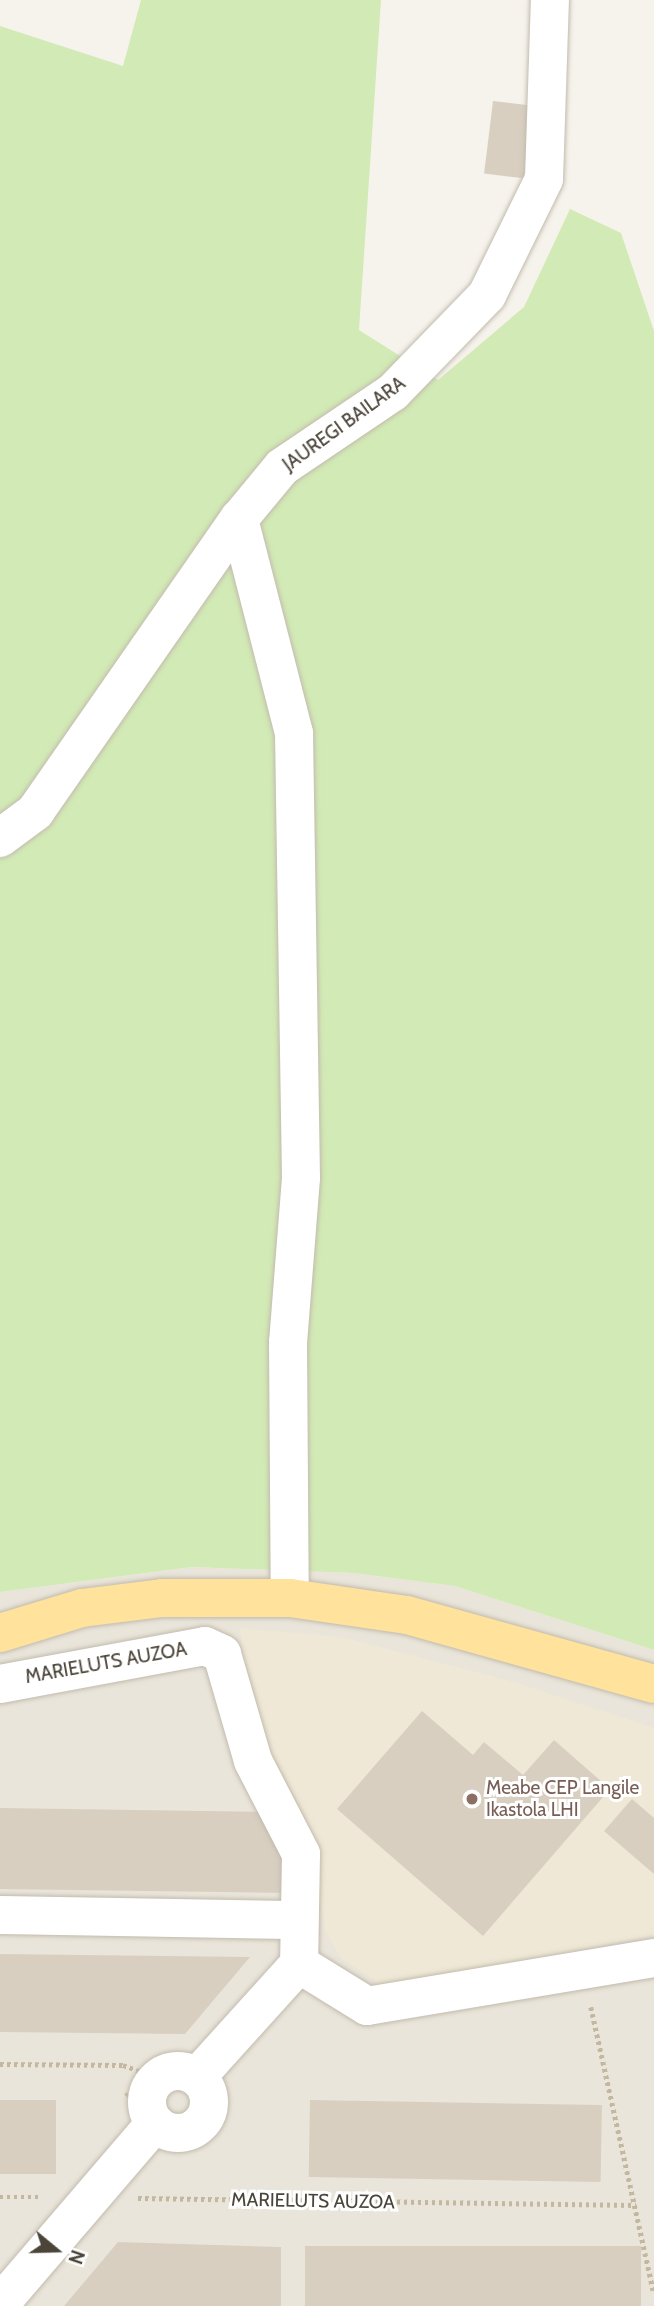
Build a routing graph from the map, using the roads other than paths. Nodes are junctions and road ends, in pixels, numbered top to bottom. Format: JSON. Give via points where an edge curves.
{"nodes":[{"id":1,"x":550,"y":0,"type":"edge"},
{"id":2,"x":239,"y":519,"type":"junction"},
{"id":3,"x":0,"y":838,"type":"edge"},
{"id":4,"x":290,"y":1598,"type":"junction"},
{"id":5,"x":0,"y":1633,"type":"edge"},
{"id":6,"x":0,"y":1684,"type":"edge"},
{"id":7,"x":654,"y":1684,"type":"edge"},
{"id":8,"x":0,"y":1915,"type":"edge"},
{"id":9,"x":299,"y":1920,"type":"junction"},
{"id":10,"x":654,"y":1958,"type":"edge"},
{"id":11,"x":299,"y":1964,"type":"junction"},
{"id":12,"x":197,"y":2077,"type":"junction"},
{"id":13,"x":155,"y":2123,"type":"junction"},
{"id":14,"x":0,"y":2304,"type":"edge"}],
"edges":[{"from":1,"to":2,"type":"street","name":"JAUREGI BAILARA","via":[[544,179],[487,295],[393,392],[282,467]]},
{"from":2,"to":3,"type":"street","name":"JAUREGI BAILARA","via":[[35,812]]},
{"from":2,"to":4,"type":"street","via":[[294,733],[301,1178],[288,1342]]},
{"from":4,"to":5,"type":"main road","via":[[148,1600],[82,1608]]},
{"from":4,"to":7,"type":"main road","via":[[407,1615]]},
{"from":6,"to":9,"type":"street","name":"MARIELUTS AUZOA","via":[[205,1646],[222,1654],[253,1762],[301,1854]]},
{"from":8,"to":9,"type":"street"},
{"from":9,"to":11,"type":"street","name":"MARIELUTS AUZOA"},
{"from":10,"to":11,"type":"street","via":[[367,2006]]},
{"from":11,"to":12,"type":"street"},
{"from":12,"to":13,"type":"street","via":[[178,2071],[159,2078],[147,2105]]},
{"from":12,"to":13,"type":"street","via":[[210,2101],[198,2126],[171,2132]]},
{"from":13,"to":14,"type":"street"}]}
